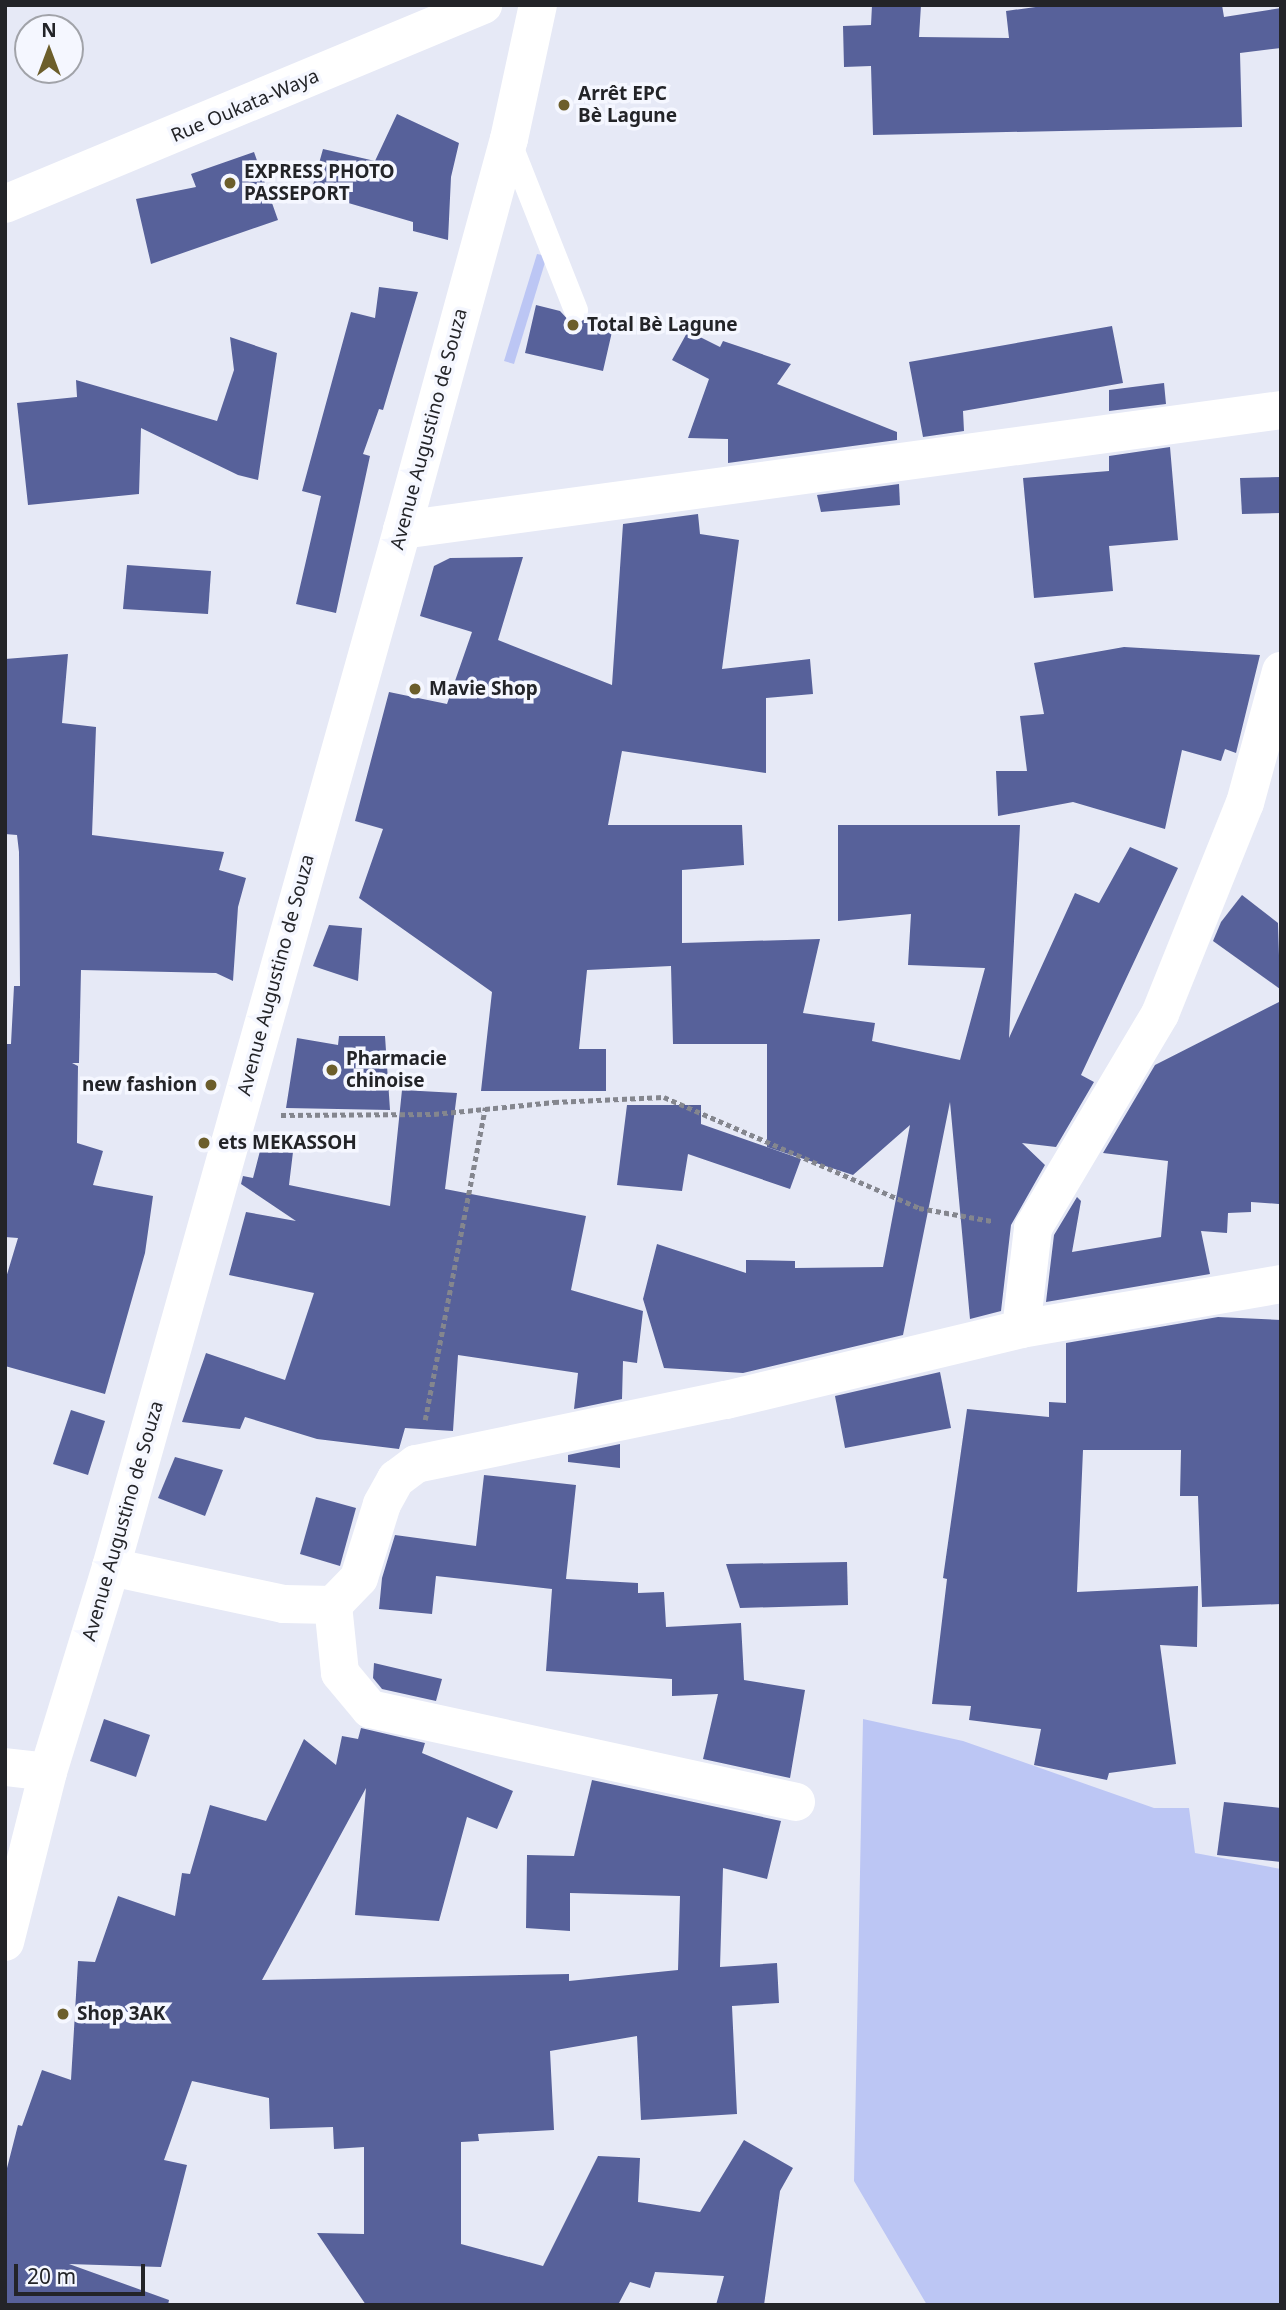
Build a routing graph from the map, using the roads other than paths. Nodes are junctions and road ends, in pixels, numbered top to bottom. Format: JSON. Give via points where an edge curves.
{"nodes":[{"id":1,"x":483,"y":5,"type":"edge"},
{"id":2,"x":538,"y":5,"type":"edge"},
{"id":3,"x":509,"y":139,"type":"junction"},
{"id":4,"x":5,"y":204,"type":"edge"},
{"id":5,"x":576,"y":310,"type":"dead end"},
{"id":6,"x":1281,"y":410,"type":"edge"},
{"id":7,"x":402,"y":530,"type":"junction"},
{"id":8,"x":1281,"y":671,"type":"edge"},
{"id":9,"x":1281,"y":1284,"type":"edge"},
{"id":10,"x":1021,"y":1329,"type":"junction"},
{"id":11,"x":111,"y":1567,"type":"junction"},
{"id":12,"x":333,"y":1605,"type":"junction"},
{"id":13,"x":5,"y":1767,"type":"edge"},
{"id":14,"x":48,"y":1772,"type":"junction"},
{"id":15,"x":796,"y":1802,"type":"dead end"},
{"id":16,"x":5,"y":1942,"type":"edge"}],
"edges":[{"from":1,"to":4,"type":"street","name":"Rue Oukata-Waya"},
{"from":2,"to":3,"type":"street","name":"Avenue Augustino de Souza"},
{"from":3,"to":5,"type":"lane"},
{"from":3,"to":7,"type":"street","name":"Avenue Augustino de Souza"},
{"from":6,"to":7,"type":"street"},
{"from":7,"to":11,"type":"street","name":"Avenue Augustino de Souza"},
{"from":8,"to":10,"type":"street","via":[[1245,803],[1160,1014],[1033,1228]]},
{"from":9,"to":10,"type":"street"},
{"from":10,"to":12,"type":"street","via":[[726,1400],[416,1464],[396,1479],[382,1504],[359,1578]]},
{"from":11,"to":12,"type":"street","via":[[284,1604]]},
{"from":11,"to":14,"type":"street","name":"Avenue Augustino de Souza"},
{"from":12,"to":15,"type":"street","via":[[340,1673],[370,1709]]},
{"from":13,"to":14,"type":"street"},
{"from":14,"to":16,"type":"street","name":"Avenue Augustino de Souza"}]}
